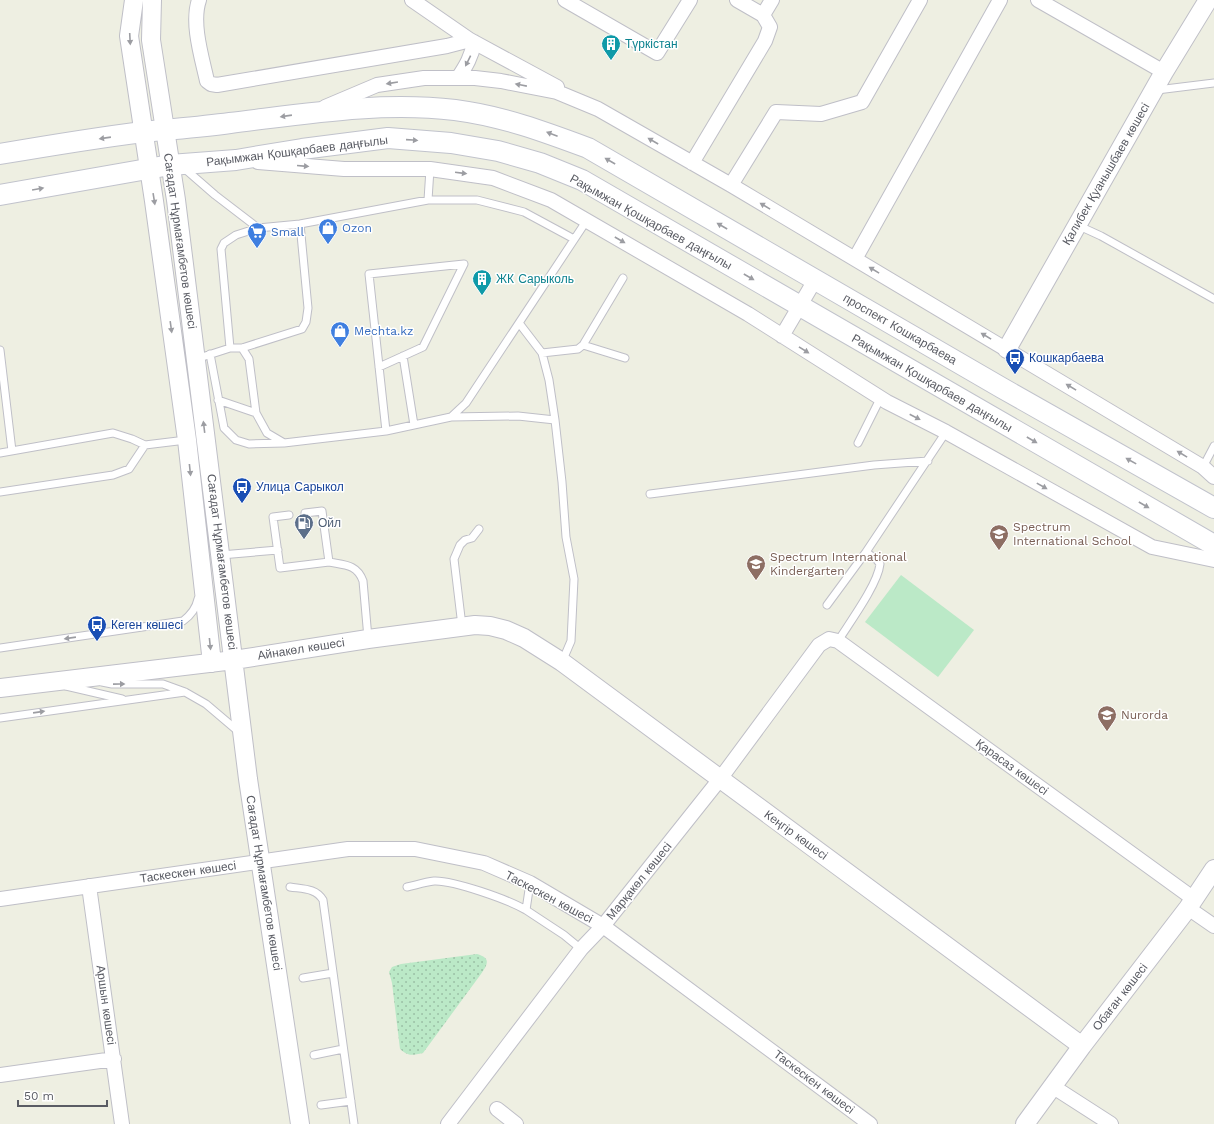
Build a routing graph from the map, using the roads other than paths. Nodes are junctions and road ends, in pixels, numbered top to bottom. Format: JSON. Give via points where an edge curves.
{"nodes":[{"id":1,"x":134,"y":0,"type":"edge"},
{"id":2,"x":152,"y":0,"type":"edge"},
{"id":3,"x":199,"y":0,"type":"edge"},
{"id":4,"x":412,"y":0,"type":"edge"},
{"id":5,"x":565,"y":0,"type":"edge"},
{"id":6,"x":690,"y":0,"type":"edge"},
{"id":7,"x":737,"y":0,"type":"edge"},
{"id":8,"x":772,"y":0,"type":"edge"},
{"id":9,"x":920,"y":0,"type":"edge"},
{"id":10,"x":1000,"y":0,"type":"edge"},
{"id":11,"x":1038,"y":0,"type":"edge"},
{"id":12,"x":1208,"y":0,"type":"edge"},
{"id":13,"x":763,"y":15,"type":"junction"},
{"id":14,"x":472,"y":41,"type":"junction"},
{"id":15,"x":1164,"y":72,"type":"junction"},
{"id":16,"x":458,"y":78,"type":"junction"},
{"id":17,"x":1214,"y":83,"type":"edge"},
{"id":18,"x":1154,"y":90,"type":"junction"},
{"id":19,"x":592,"y":107,"type":"junction"},
{"id":20,"x":311,"y":112,"type":"junction"},
{"id":21,"x":165,"y":130,"type":"junction"},
{"id":22,"x":143,"y":132,"type":"junction"},
{"id":23,"x":4,"y":149,"type":"edge"},
{"id":24,"x":236,"y":160,"type":"junction"},
{"id":25,"x":692,"y":163,"type":"junction"},
{"id":26,"x":175,"y":165,"type":"junction"},
{"id":27,"x":149,"y":169,"type":"junction"},
{"id":28,"x":430,"y":169,"type":"junction"},
{"id":29,"x":731,"y":185,"type":"junction"},
{"id":30,"x":6,"y":196,"type":"edge"},
{"id":31,"x":428,"y":200,"type":"junction"},
{"id":32,"x":587,"y":220,"type":"junction"},
{"id":33,"x":300,"y":224,"type":"junction"},
{"id":34,"x":1077,"y":225,"type":"junction"},
{"id":35,"x":258,"y":228,"type":"junction"},
{"id":36,"x":574,"y":239,"type":"junction"},
{"id":37,"x":855,"y":259,"type":"junction"},
{"id":38,"x":623,"y":278,"type":"dead end"},
{"id":39,"x":815,"y":280,"type":"junction"},
{"id":40,"x":1214,"y":299,"type":"edge"},
{"id":41,"x":799,"y":306,"type":"junction"},
{"id":42,"x":519,"y":323,"type":"junction"},
{"id":43,"x":782,"y":336,"type":"junction"},
{"id":44,"x":583,"y":344,"type":"junction"},
{"id":45,"x":230,"y":348,"type":"junction"},
{"id":46,"x":242,"y":348,"type":"junction"},
{"id":47,"x":1007,"y":349,"type":"junction"},
{"id":48,"x":0,"y":350,"type":"edge"},
{"id":49,"x":542,"y":353,"type":"junction"},
{"id":50,"x":202,"y":356,"type":"junction"},
{"id":51,"x":403,"y":356,"type":"junction"},
{"id":52,"x":625,"y":358,"type":"dead end"},
{"id":53,"x":379,"y":367,"type":"junction"},
{"id":54,"x":881,"y":398,"type":"junction"},
{"id":55,"x":218,"y":400,"type":"junction"},
{"id":56,"x":256,"y":413,"type":"junction"},
{"id":57,"x":451,"y":416,"type":"junction"},
{"id":58,"x":555,"y":420,"type":"junction"},
{"id":59,"x":414,"y":425,"type":"junction"},
{"id":60,"x":386,"y":431,"type":"junction"},
{"id":61,"x":946,"y":432,"type":"junction"},
{"id":62,"x":186,"y":440,"type":"junction"},
{"id":63,"x":858,"y":442,"type":"dead end"},
{"id":64,"x":284,"y":443,"type":"junction"},
{"id":65,"x":145,"y":445,"type":"junction"},
{"id":66,"x":1214,"y":446,"type":"edge"},
{"id":67,"x":12,"y":450,"type":"junction"},
{"id":68,"x":0,"y":453,"type":"edge"},
{"id":69,"x":928,"y":461,"type":"junction"},
{"id":70,"x":1203,"y":466,"type":"junction"},
{"id":71,"x":1214,"y":477,"type":"edge"},
{"id":72,"x":0,"y":492,"type":"edge"},
{"id":73,"x":193,"y":494,"type":"junction"},
{"id":74,"x":650,"y":494,"type":"dead end"},
{"id":75,"x":1214,"y":508,"type":"edge"},
{"id":76,"x":305,"y":513,"type":"dead end"},
{"id":77,"x":289,"y":515,"type":"dead end"},
{"id":78,"x":479,"y":529,"type":"dead end"},
{"id":79,"x":1214,"y":545,"type":"edge"},
{"id":80,"x":278,"y":550,"type":"junction"},
{"id":81,"x":866,"y":552,"type":"junction"},
{"id":82,"x":221,"y":555,"type":"junction"},
{"id":83,"x":1214,"y":560,"type":"edge"},
{"id":84,"x":329,"y":562,"type":"junction"},
{"id":85,"x":827,"y":605,"type":"dead end"},
{"id":86,"x":462,"y":626,"type":"junction"},
{"id":87,"x":506,"y":630,"type":"joint"},
{"id":88,"x":368,"y":639,"type":"junction"},
{"id":89,"x":834,"y":640,"type":"junction"},
{"id":90,"x":0,"y":648,"type":"edge"},
{"id":91,"x":234,"y":660,"type":"junction"},
{"id":92,"x":562,"y":662,"type":"junction"},
{"id":93,"x":212,"y":663,"type":"junction"},
{"id":94,"x":80,"y":679,"type":"junction"},
{"id":95,"x":46,"y":682,"type":"junction"},
{"id":96,"x":0,"y":688,"type":"edge"},
{"id":97,"x":185,"y":692,"type":"junction"},
{"id":98,"x":127,"y":700,"type":"junction"},
{"id":99,"x":0,"y":718,"type":"edge"},
{"id":100,"x":243,"y":736,"type":"junction"},
{"id":101,"x":720,"y":779,"type":"junction"},
{"id":102,"x":262,"y":862,"type":"junction"},
{"id":103,"x":1214,"y":869,"type":"edge"},
{"id":104,"x":530,"y":883,"type":"junction"},
{"id":105,"x":89,"y":886,"type":"junction"},
{"id":106,"x":290,"y":887,"type":"dead end"},
{"id":107,"x":407,"y":887,"type":"dead end"},
{"id":108,"x":0,"y":899,"type":"edge"},
{"id":109,"x":1191,"y":904,"type":"junction"},
{"id":110,"x":526,"y":910,"type":"junction"},
{"id":111,"x":603,"y":926,"type":"junction"},
{"id":112,"x":1214,"y":926,"type":"edge"},
{"id":113,"x":581,"y":949,"type":"junction"},
{"id":114,"x":333,"y":973,"type":"junction"},
{"id":115,"x":303,"y":978,"type":"dead end"},
{"id":116,"x":1082,"y":1046,"type":"junction"},
{"id":117,"x":343,"y":1049,"type":"junction"},
{"id":118,"x":314,"y":1055,"type":"dead end"},
{"id":119,"x":114,"y":1059,"type":"junction"},
{"id":120,"x":0,"y":1075,"type":"edge"},
{"id":121,"x":1052,"y":1086,"type":"junction"},
{"id":122,"x":351,"y":1101,"type":"junction"},
{"id":123,"x":321,"y":1105,"type":"dead end"},
{"id":124,"x":497,"y":1110,"type":"dead end"},
{"id":125,"x":122,"y":1124,"type":"edge"},
{"id":126,"x":300,"y":1124,"type":"edge"},
{"id":127,"x":354,"y":1124,"type":"edge"},
{"id":128,"x":448,"y":1124,"type":"edge"},
{"id":129,"x":516,"y":1124,"type":"edge"},
{"id":130,"x":870,"y":1124,"type":"edge"},
{"id":131,"x":1025,"y":1124,"type":"edge"},
{"id":132,"x":1111,"y":1124,"type":"edge"}],
"edges":[{"from":1,"to":22,"type":"street","name":"Сағадат Нұрмағамбетов көшесі","one_way":true,"via":[[128,36]]},
{"from":2,"to":21,"type":"street","name":"Сағадат Нұрмағамбетов көшесі","via":[[151,40]]},
{"from":3,"to":14,"type":"street","via":[[197,27],[202,58],[207,81],[217,85]]},
{"from":4,"to":14,"type":"street"},
{"from":5,"to":6,"type":"street","via":[[657,53]]},
{"from":7,"to":13,"type":"street"},
{"from":8,"to":13,"type":"street"},
{"from":9,"to":29,"type":"street","via":[[862,102],[822,114],[776,112]]},
{"from":10,"to":37,"type":"street"},
{"from":11,"to":15,"type":"street"},
{"from":12,"to":15,"type":"street","name":"Қалибек Қуанышбаев көшесі"},
{"from":13,"to":25,"type":"street","via":[[770,27],[765,41]]},
{"from":14,"to":16,"type":"street","one_way":true,"via":[[472,52]]},
{"from":14,"to":19,"type":"street"},
{"from":15,"to":18,"type":"street","name":"Қалибек Қуанышбаев көшесі"},
{"from":19,"to":16,"type":"street","one_way":true,"via":[[557,92],[501,81]]},
{"from":16,"to":20,"type":"street","one_way":true,"via":[[424,78],[377,85]]},
{"from":17,"to":18,"type":"lane"},
{"from":18,"to":34,"type":"street","name":"Қалибек Қуанышбаев көшесі"},
{"from":25,"to":19,"type":"street","one_way":true},
{"from":20,"to":21,"type":"main road","one_way":true},
{"from":39,"to":20,"type":"main road","name":"проспект Кошкарбаева","one_way":true,"via":[[588,148],[535,128],[455,110],[385,106]]},
{"from":21,"to":22,"type":"main road"},
{"from":21,"to":26,"type":"street","name":"Сағадат Нұрмағамбетов көшесі"},
{"from":22,"to":23,"type":"main road","one_way":true,"via":[[37,148]]},
{"from":22,"to":27,"type":"street","name":"Сағадат Нұрмағамбетов көшесі"},
{"from":24,"to":26,"type":"main road","name":"Рақымжан Қошқарбаев даңғылы"},
{"from":24,"to":28,"type":"street","one_way":true,"via":[[344,169]]},
{"from":24,"to":41,"type":"main road","name":"Рақымжан Қошқарбаев даңғылы","one_way":true,"via":[[388,138],[451,143],[498,151],[540,163],[582,180]]},
{"from":25,"to":29,"type":"street"},
{"from":26,"to":27,"type":"main road","name":"Рақымжан Қошқарбаев даңғылы"},
{"from":26,"to":35,"type":"lane"},
{"from":26,"to":50,"type":"street","name":"Сағадат Нұрмағамбетов көшесі","via":[[176,200]]},
{"from":30,"to":27,"type":"main road","name":"Рақымжан Қошқарбаев даңғылы","one_way":true},
{"from":27,"to":62,"type":"street","name":"Сағадат Нұрмағамбетов көшесі","one_way":true},
{"from":28,"to":31,"type":"lane"},
{"from":28,"to":32,"type":"street","one_way":true,"via":[[494,178],[551,200]]},
{"from":37,"to":29,"type":"street","one_way":true},
{"from":31,"to":33,"type":"lane"},
{"from":31,"to":36,"type":"lane","via":[[478,200],[524,212]]},
{"from":32,"to":36,"type":"lane"},
{"from":32,"to":43,"type":"street","one_way":true},
{"from":33,"to":35,"type":"lane"},
{"from":33,"to":46,"type":"lane","via":[[308,308],[306,322],[302,329]]},
{"from":34,"to":40,"type":"lane"},
{"from":34,"to":47,"type":"street","name":"Қалибек Қуанышбаев көшесі"},
{"from":35,"to":45,"type":"lane","via":[[236,235],[224,242],[221,249]]},
{"from":36,"to":42,"type":"lane"},
{"from":47,"to":37,"type":"street","one_way":true},
{"from":38,"to":44,"type":"lane"},
{"from":39,"to":41,"type":"street"},
{"from":75,"to":39,"type":"main road","name":"проспект Кошкарбаева","one_way":true},
{"from":41,"to":43,"type":"street"},
{"from":41,"to":79,"type":"main road","name":"Рақымжан Қошқарбаев даңғылы","one_way":true},
{"from":42,"to":49,"type":"lane"},
{"from":42,"to":57,"type":"lane","via":[[466,403]]},
{"from":43,"to":54,"type":"street","one_way":true},
{"from":44,"to":49,"type":"lane","via":[[578,349]]},
{"from":44,"to":52,"type":"lane"},
{"from":45,"to":46,"type":"lane"},
{"from":45,"to":50,"type":"lane"},
{"from":46,"to":56,"type":"lane","via":[[249,359]]},
{"from":70,"to":47,"type":"street","one_way":true},
{"from":48,"to":67,"type":"lane"},
{"from":49,"to":58,"type":"lane","via":[[550,380]]},
{"from":50,"to":55,"type":"lane"},
{"from":82,"to":50,"type":"street","name":"Сағадат Нұрмағамбетов көшесі","one_way":true},
{"from":51,"to":53,"type":"lane"},
{"from":51,"to":53,"type":"lane","via":[[422,346],[464,264],[369,274]]},
{"from":51,"to":59,"type":"lane"},
{"from":53,"to":60,"type":"lane"},
{"from":54,"to":61,"type":"street","one_way":true},
{"from":54,"to":63,"type":"lane"},
{"from":55,"to":56,"type":"lane"},
{"from":55,"to":64,"type":"lane","via":[[224,428],[236,440],[249,444]]},
{"from":56,"to":64,"type":"lane","via":[[267,433]]},
{"from":57,"to":58,"type":"lane","via":[[518,416]]},
{"from":57,"to":59,"type":"lane"},
{"from":58,"to":92,"type":"lane","via":[[566,537],[574,579],[571,641]]},
{"from":59,"to":60,"type":"lane"},
{"from":60,"to":64,"type":"lane"},
{"from":61,"to":69,"type":"lane"},
{"from":61,"to":83,"type":"street","one_way":true,"via":[[1152,547]]},
{"from":62,"to":65,"type":"lane"},
{"from":62,"to":73,"type":"street","name":"Сағадат Нұрмағамбетов көшесі","one_way":true},
{"from":65,"to":67,"type":"lane","via":[[113,433]]},
{"from":65,"to":72,"type":"lane","via":[[129,469],[113,475]]},
{"from":66,"to":70,"type":"lane"},
{"from":67,"to":68,"type":"lane"},
{"from":69,"to":74,"type":"lane","via":[[874,465]]},
{"from":69,"to":81,"type":"lane"},
{"from":70,"to":71,"type":"street"},
{"from":73,"to":90,"type":"lane","one_way":true,"via":[[189,521],[199,597],[192,614],[183,621]]},
{"from":73,"to":93,"type":"street","name":"Сағадат Нұрмағамбетов көшесі","one_way":true},
{"from":76,"to":84,"type":"lane","via":[[322,511]]},
{"from":77,"to":80,"type":"lane","via":[[273,517]]},
{"from":78,"to":86,"type":"lane","via":[[472,538],[460,545],[454,559]]},
{"from":80,"to":82,"type":"lane"},
{"from":80,"to":84,"type":"lane","via":[[280,568]]},
{"from":81,"to":85,"type":"lane"},
{"from":81,"to":89,"type":"lane","via":[[880,564],[879,571],[868,592]]},
{"from":82,"to":91,"type":"street","name":"Сағадат Нұрмағамбетов көшесі"},
{"from":84,"to":88,"type":"lane","via":[[355,568],[360,573],[363,581]]},
{"from":86,"to":87,"type":"street","name":"Айнакөл көшесі","via":[[490,626]]},
{"from":86,"to":88,"type":"street","name":"Айнакөл көшесі"},
{"from":87,"to":92,"type":"street","name":"Кеңгір көшесі"},
{"from":88,"to":91,"type":"street","name":"Айнакөл көшесі"},
{"from":89,"to":101,"type":"street","name":"Марқакөл көшесі","via":[[819,646]]},
{"from":89,"to":109,"type":"street","name":"Қарасаз көшесі"},
{"from":91,"to":93,"type":"street","name":"Айнакөл көшесі"},
{"from":91,"to":100,"type":"street","name":"Сағадат Нұрмағамбетов көшесі"},
{"from":92,"to":101,"type":"street","name":"Кеңгір көшесі"},
{"from":93,"to":94,"type":"street","name":"Айнакөл көшесі"},
{"from":94,"to":95,"type":"street","name":"Айнакөл көшесі"},
{"from":94,"to":97,"type":"lane","one_way":true,"via":[[112,684],[163,684]]},
{"from":95,"to":96,"type":"street","name":"Айнакөл көшесі"},
{"from":95,"to":98,"type":"lane"},
{"from":97,"to":98,"type":"lane"},
{"from":97,"to":100,"type":"lane","via":[[206,704]]},
{"from":99,"to":98,"type":"lane","one_way":true},
{"from":100,"to":102,"type":"street","name":"Сағадат Нұрмағамбетов көшесі"},
{"from":101,"to":111,"type":"street","name":"Марқакөл көшесі"},
{"from":101,"to":116,"type":"street","name":"Кеңгір көшесі"},
{"from":102,"to":104,"type":"street","name":"Таскескен көшесі","via":[[348,849],[416,849],[484,863]]},
{"from":102,"to":105,"type":"street","name":"Таскескен көшесі"},
{"from":102,"to":126,"type":"street","name":"Сағадат Нұрмағамбетов көшесі"},
{"from":103,"to":109,"type":"street","name":"Обаған көшесі"},
{"from":104,"to":110,"type":"lane"},
{"from":104,"to":111,"type":"street","name":"Таскескен көшесі"},
{"from":105,"to":108,"type":"street","name":"Таскескен көшесі"},
{"from":105,"to":119,"type":"street","name":"Аршын көшесі"},
{"from":106,"to":114,"type":"lane","via":[[312,890],[323,900]]},
{"from":107,"to":110,"type":"lane","via":[[435,881],[452,883],[514,903]]},
{"from":109,"to":112,"type":"street","name":"Қарасаз көшесі"},
{"from":109,"to":116,"type":"street","name":"Обаған көшесі"},
{"from":110,"to":113,"type":"lane"},
{"from":111,"to":113,"type":"street","name":"Марқакөл көшесі"},
{"from":111,"to":130,"type":"street","name":"Таскескен көшесі"},
{"from":113,"to":128,"type":"street","name":"Марқакөл көшесі"},
{"from":114,"to":115,"type":"lane"},
{"from":114,"to":117,"type":"lane"},
{"from":116,"to":121,"type":"street","name":"Обаған көшесі"},
{"from":117,"to":118,"type":"lane"},
{"from":117,"to":122,"type":"lane"},
{"from":119,"to":120,"type":"street"},
{"from":119,"to":125,"type":"street","name":"Аршын көшесі"},
{"from":121,"to":131,"type":"street","name":"Обаған көшесі"},
{"from":121,"to":132,"type":"street"},
{"from":122,"to":123,"type":"lane"},
{"from":122,"to":127,"type":"lane"},
{"from":124,"to":129,"type":"street"}]}
